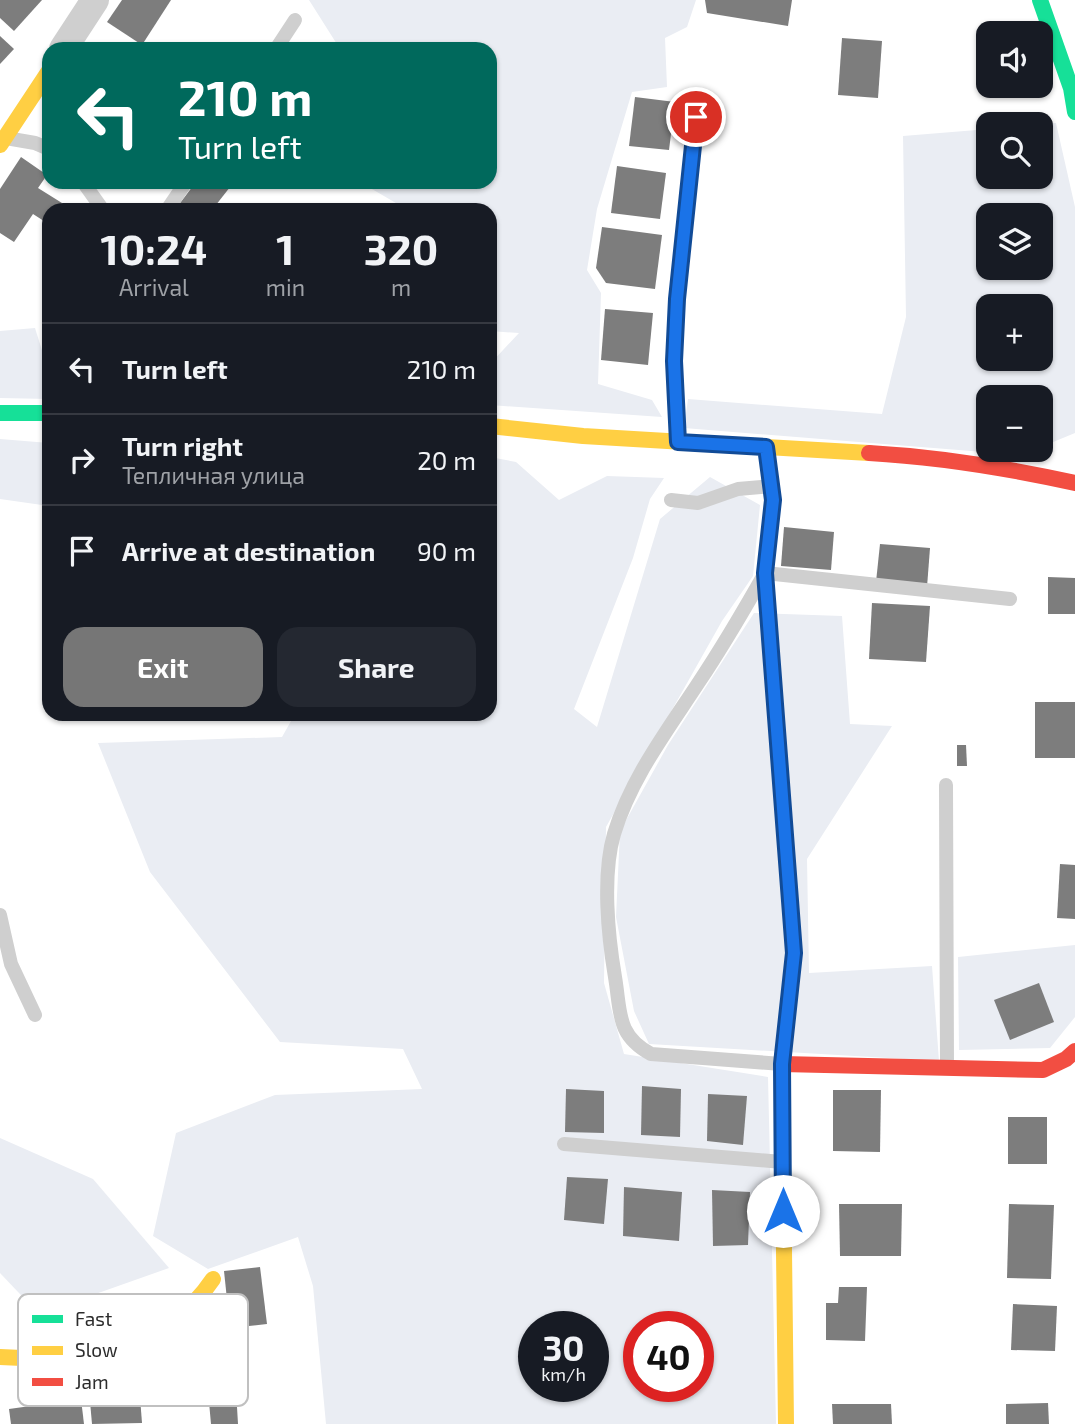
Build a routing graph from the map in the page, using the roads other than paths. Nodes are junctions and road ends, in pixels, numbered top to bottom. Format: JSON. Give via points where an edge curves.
{"nodes":[{"id":1,"x":95,"y":0,"type":"edge"},
{"id":2,"x":1040,"y":0,"type":"edge"},
{"id":3,"x":295,"y":20,"type":"dead end"},
{"id":4,"x":68,"y":42,"type":"edge"},
{"id":5,"x":281,"y":42,"type":"edge"},
{"id":6,"x":42,"y":82,"type":"edge"},
{"id":7,"x":1075,"y":112,"type":"edge"},
{"id":8,"x":696,"y":117,"type":"dead end"},
{"id":9,"x":3,"y":141,"type":"edge"},
{"id":10,"x":42,"y":146,"type":"edge"},
{"id":11,"x":0,"y":412,"type":"edge"},
{"id":12,"x":42,"y":413,"type":"edge"},
{"id":13,"x":497,"y":427,"type":"edge"},
{"id":14,"x":678,"y":442,"type":"junction"},
{"id":15,"x":766,"y":447,"type":"junction"},
{"id":16,"x":1075,"y":483,"type":"edge"},
{"id":17,"x":773,"y":486,"type":"junction"},
{"id":18,"x":671,"y":500,"type":"dead end"},
{"id":19,"x":765,"y":573,"type":"junction"},
{"id":20,"x":1010,"y":599,"type":"dead end"},
{"id":21,"x":946,"y":785,"type":"dead end"},
{"id":22,"x":0,"y":915,"type":"edge"},
{"id":23,"x":35,"y":1015,"type":"dead end"},
{"id":24,"x":1075,"y":1051,"type":"edge"},
{"id":25,"x":782,"y":1064,"type":"junction"},
{"id":26,"x":947,"y":1070,"type":"junction"},
{"id":27,"x":564,"y":1144,"type":"dead end"},
{"id":28,"x":783,"y":1162,"type":"junction"},
{"id":29,"x":214,"y":1279,"type":"dead end"},
{"id":30,"x":206,"y":1294,"type":"edge"},
{"id":31,"x":0,"y":1357,"type":"edge"},
{"id":32,"x":18,"y":1359,"type":"edge"},
{"id":33,"x":786,"y":1424,"type":"edge"}],
"edges":[{"from":1,"to":4,"type":"street"},
{"from":2,"to":7,"type":"street"},
{"from":3,"to":5,"type":"lane"},
{"from":6,"to":9,"type":"street"},
{"from":8,"to":14,"type":"lane","via":[[677,299]]},
{"from":9,"to":10,"type":"lane"},
{"from":11,"to":12,"type":"street"},
{"from":13,"to":14,"type":"street"},
{"from":14,"to":15,"type":"street"},
{"from":15,"to":16,"type":"street","via":[[936,457]]},
{"from":15,"to":17,"type":"lane"},
{"from":17,"to":18,"type":"lane","via":[[738,489],[698,503]]},
{"from":17,"to":19,"type":"lane"},
{"from":19,"to":20,"type":"lane"},
{"from":19,"to":25,"type":"lane","via":[[794,953]]},
{"from":19,"to":25,"type":"lane","via":[[637,776],[613,836],[608,875],[610,950],[624,1030],[633,1044],[650,1054]]},
{"from":21,"to":26,"type":"lane"},
{"from":22,"to":23,"type":"lane","via":[[11,964]]},
{"from":24,"to":26,"type":"street","via":[[1043,1070]]},
{"from":25,"to":26,"type":"street"},
{"from":25,"to":28,"type":"street"},
{"from":27,"to":28,"type":"lane"},
{"from":28,"to":33,"type":"street"},
{"from":29,"to":30,"type":"street"},
{"from":31,"to":32,"type":"street"}]}
